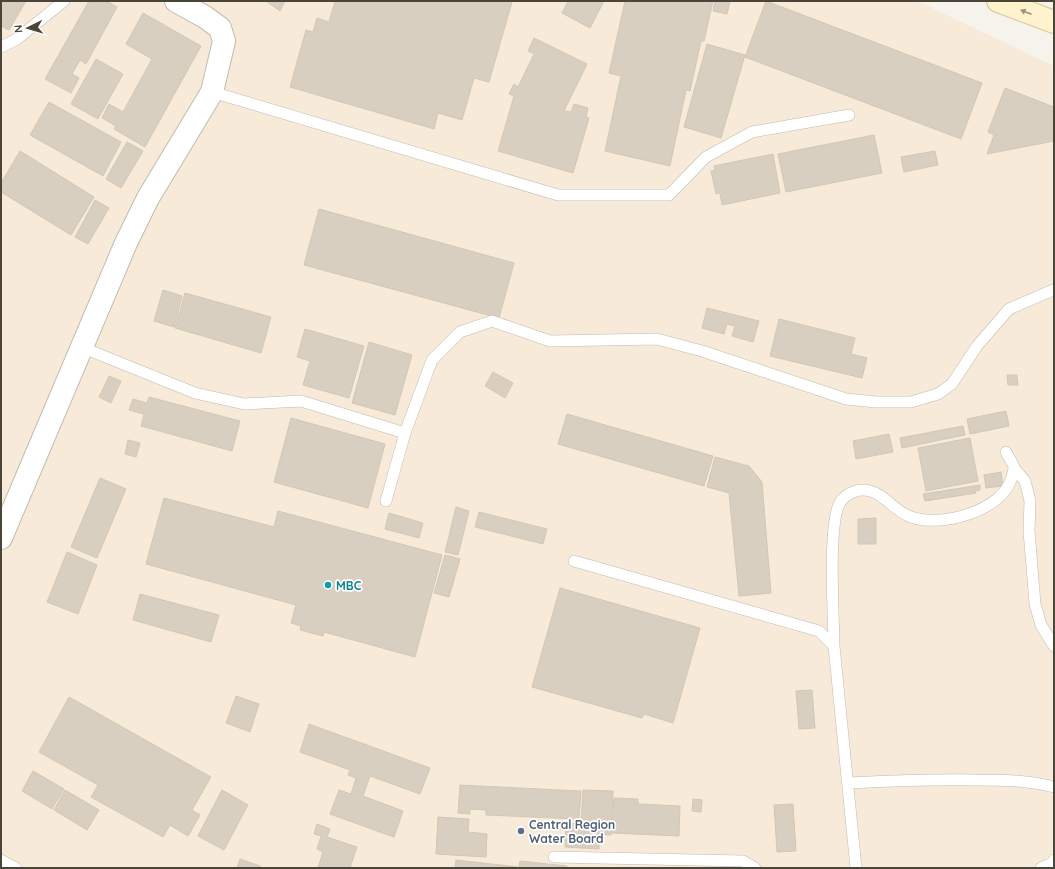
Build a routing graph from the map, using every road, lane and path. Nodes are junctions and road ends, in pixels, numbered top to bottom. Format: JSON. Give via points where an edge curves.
{"nodes":[{"id":1,"x":64,"y":1,"type":"edge"},
{"id":2,"x":176,"y":1,"type":"edge"},
{"id":3,"x":998,"y":1,"type":"edge"},
{"id":4,"x":1054,"y":22,"type":"edge"},
{"id":5,"x":1,"y":47,"type":"edge"},
{"id":6,"x":212,"y":92,"type":"junction"},
{"id":7,"x":849,"y":115,"type":"dead end"},
{"id":8,"x":1053,"y":290,"type":"edge"},
{"id":9,"x":81,"y":348,"type":"junction"},
{"id":10,"x":404,"y":433,"type":"junction"},
{"id":11,"x":1006,"y":452,"type":"dead end"},
{"id":12,"x":1014,"y":468,"type":"junction"},
{"id":13,"x":386,"y":501,"type":"dead end"},
{"id":14,"x":1,"y":538,"type":"edge"},
{"id":15,"x":574,"y":561,"type":"dead end"},
{"id":16,"x":834,"y":646,"type":"junction"},
{"id":17,"x":1054,"y":646,"type":"edge"},
{"id":18,"x":848,"y":783,"type":"junction"},
{"id":19,"x":1054,"y":787,"type":"edge"},
{"id":20,"x":554,"y":857,"type":"dead end"},
{"id":21,"x":1,"y":860,"type":"edge"},
{"id":22,"x":1054,"y":860,"type":"edge"},
{"id":23,"x":16,"y":868,"type":"edge"},
{"id":24,"x":755,"y":868,"type":"edge"},
{"id":25,"x":856,"y":868,"type":"edge"},
{"id":26,"x":1041,"y":868,"type":"edge"}],
"edges":[{"from":1,"to":5,"type":"lane","via":[[17,39]]},
{"from":2,"to":6,"type":"street","via":[[220,28],[224,41]]},
{"from":4,"to":3,"type":"main road","one_way":true},
{"from":6,"to":7,"type":"lane","via":[[558,196],[669,194],[706,157],[752,132]]},
{"from":6,"to":9,"type":"street","via":[[148,198]]},
{"from":8,"to":10,"type":"lane","via":[[1009,309],[977,346],[952,384],[938,394],[911,402],[846,399],[702,351],[657,339],[550,341],[492,321],[460,332],[432,360]]},
{"from":9,"to":10,"type":"lane","via":[[195,393],[244,404],[301,401]]},
{"from":9,"to":14,"type":"street"},
{"from":10,"to":13,"type":"lane"},
{"from":11,"to":12,"type":"lane"},
{"from":12,"to":16,"type":"lane","via":[[1010,486],[993,502],[972,513],[954,518],[912,518],[896,510],[870,490],[852,492],[840,502],[835,520],[833,546]]},
{"from":12,"to":17,"type":"lane","via":[[1025,481],[1030,501],[1029,531],[1035,604],[1041,625]]},
{"from":15,"to":16,"type":"lane","via":[[819,631]]},
{"from":16,"to":18,"type":"lane"},
{"from":18,"to":19,"type":"lane","via":[[1008,780]]},
{"from":18,"to":25,"type":"lane"},
{"from":20,"to":24,"type":"lane","via":[[743,861]]},
{"from":21,"to":23,"type":"lane"},
{"from":22,"to":26,"type":"lane"}]}
